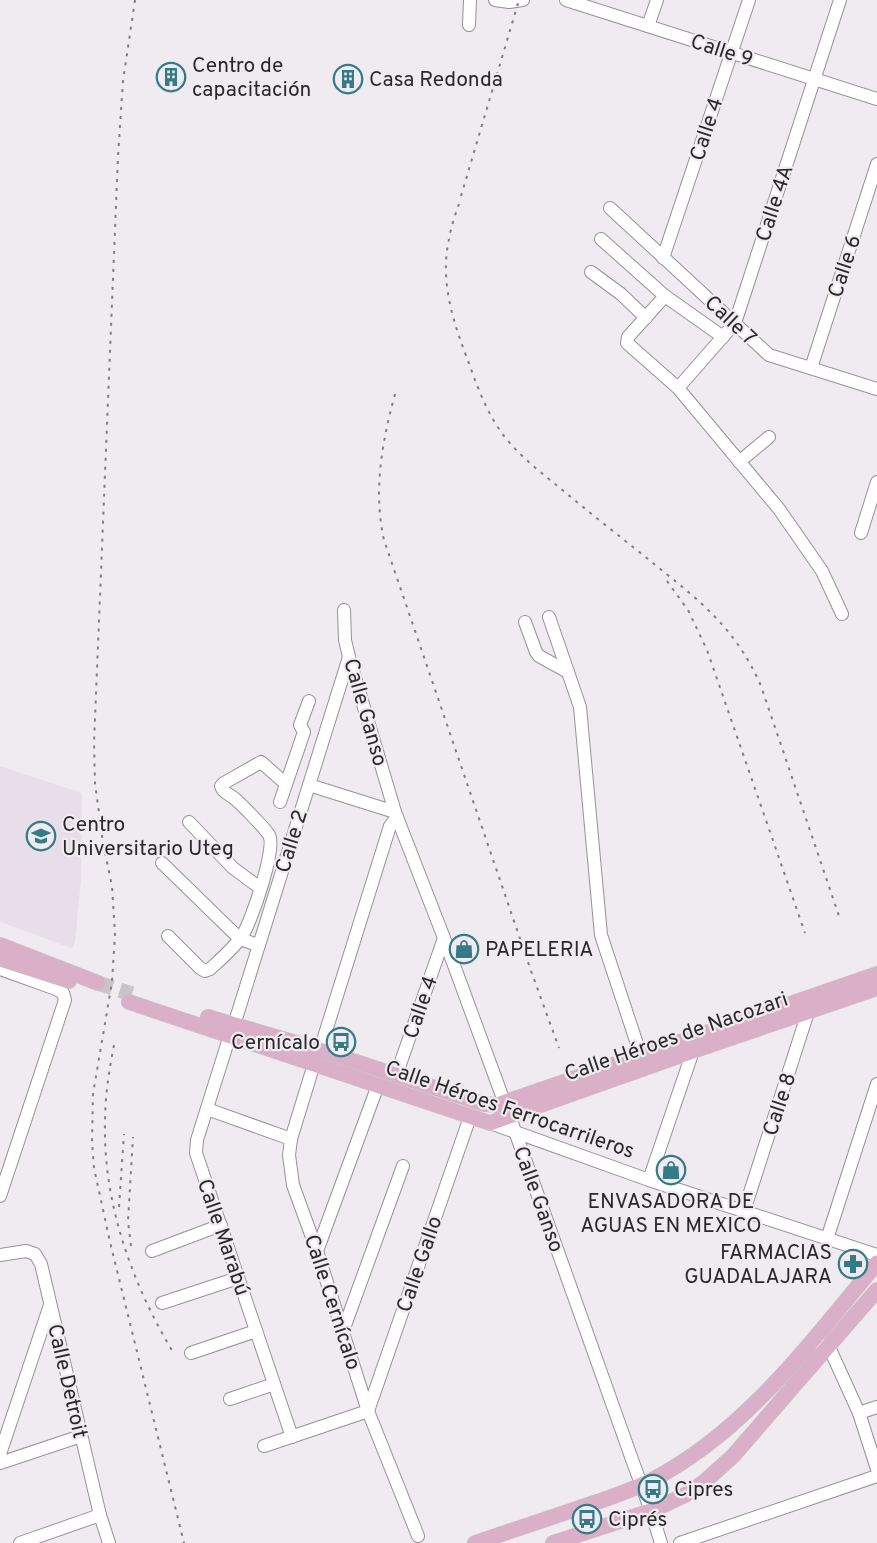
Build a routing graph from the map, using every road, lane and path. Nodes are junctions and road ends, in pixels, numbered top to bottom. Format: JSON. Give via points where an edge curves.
{"nodes":[{"id":1,"x":470,"y":0,"type":"edge"},
{"id":2,"x":495,"y":0,"type":"edge"},
{"id":3,"x":523,"y":0,"type":"edge"},
{"id":4,"x":566,"y":0,"type":"edge"},
{"id":5,"x":657,"y":0,"type":"edge"},
{"id":6,"x":749,"y":0,"type":"edge"},
{"id":7,"x":840,"y":0,"type":"edge"},
{"id":8,"x":469,"y":25,"type":"dead end"},
{"id":9,"x":648,"y":26,"type":"junction"},
{"id":10,"x":732,"y":53,"type":"junction"},
{"id":11,"x":815,"y":79,"type":"junction"},
{"id":12,"x":877,"y":99,"type":"edge"},
{"id":13,"x":877,"y":164,"type":"edge"},
{"id":14,"x":610,"y":208,"type":"dead end"},
{"id":15,"x":601,"y":239,"type":"dead end"},
{"id":16,"x":663,"y":258,"type":"junction"},
{"id":17,"x":591,"y":272,"type":"dead end"},
{"id":18,"x":665,"y":296,"type":"junction"},
{"id":19,"x":646,"y":318,"type":"junction"},
{"id":20,"x":735,"y":324,"type":"junction"},
{"id":21,"x":723,"y":337,"type":"junction"},
{"id":22,"x":811,"y":368,"type":"junction"},
{"id":23,"x":678,"y":388,"type":"junction"},
{"id":24,"x":877,"y":389,"type":"edge"},
{"id":25,"x":769,"y":437,"type":"dead end"},
{"id":26,"x":739,"y":462,"type":"junction"},
{"id":27,"x":877,"y":482,"type":"edge"},
{"id":28,"x":861,"y":533,"type":"dead end"},
{"id":29,"x":344,"y":610,"type":"dead end"},
{"id":30,"x":842,"y":614,"type":"dead end"},
{"id":31,"x":549,"y":617,"type":"dead end"},
{"id":32,"x":525,"y":622,"type":"dead end"},
{"id":33,"x":349,"y":657,"type":"junction"},
{"id":34,"x":568,"y":672,"type":"junction"},
{"id":35,"x":309,"y":701,"type":"dead end"},
{"id":36,"x":286,"y":784,"type":"junction"},
{"id":37,"x":309,"y":785,"type":"junction"},
{"id":38,"x":280,"y":801,"type":"dead end"},
{"id":39,"x":396,"y":814,"type":"junction"},
{"id":40,"x":189,"y":822,"type":"dead end"},
{"id":41,"x":162,"y":863,"type":"dead end"},
{"id":42,"x":260,"y":888,"type":"junction"},
{"id":43,"x":168,"y":936,"type":"dead end"},
{"id":44,"x":444,"y":938,"type":"junction"},
{"id":45,"x":240,"y":939,"type":"junction"},
{"id":46,"x":0,"y":945,"type":"edge"},
{"id":47,"x":258,"y":945,"type":"junction"},
{"id":48,"x":0,"y":959,"type":"edge"},
{"id":49,"x":0,"y":969,"type":"edge"},
{"id":50,"x":877,"y":974,"type":"edge"},
{"id":51,"x":877,"y":988,"type":"edge"},
{"id":52,"x":812,"y":996,"type":"junction"},
{"id":53,"x":131,"y":998,"type":"tunnel mouth"},
{"id":54,"x":808,"y":1012,"type":"junction"},
{"id":55,"x":232,"y":1030,"type":"junction"},
{"id":56,"x":693,"y":1051,"type":"junction"},
{"id":57,"x":640,"y":1056,"type":"junction"},
{"id":58,"x":317,"y":1057,"type":"junction"},
{"id":59,"x":396,"y":1076,"type":"junction"},
{"id":60,"x":877,"y":1084,"type":"edge"},
{"id":61,"x":378,"y":1085,"type":"junction"},
{"id":62,"x":207,"y":1109,"type":"junction"},
{"id":63,"x":507,"y":1110,"type":"junction"},
{"id":64,"x":470,"y":1117,"type":"junction"},
{"id":65,"x":490,"y":1124,"type":"junction"},
{"id":66,"x":516,"y":1134,"type":"junction"},
{"id":67,"x":291,"y":1139,"type":"junction"},
{"id":68,"x":5,"y":1162,"type":"edge"},
{"id":69,"x":403,"y":1166,"type":"dead end"},
{"id":70,"x":649,"y":1180,"type":"junction"},
{"id":71,"x":0,"y":1196,"type":"edge"},
{"id":72,"x":744,"y":1211,"type":"junction"},
{"id":73,"x":220,"y":1225,"type":"junction"},
{"id":74,"x":827,"y":1239,"type":"junction"},
{"id":75,"x":152,"y":1251,"type":"dead end"},
{"id":76,"x":317,"y":1251,"type":"junction"},
{"id":77,"x":877,"y":1254,"type":"edge"},
{"id":78,"x":0,"y":1255,"type":"edge"},
{"id":79,"x":877,"y":1263,"type":"edge"},
{"id":80,"x":238,"y":1278,"type":"junction"},
{"id":81,"x":877,"y":1290,"type":"edge"},
{"id":82,"x":50,"y":1303,"type":"junction"},
{"id":83,"x":162,"y":1304,"type":"dead end"},
{"id":84,"x":256,"y":1331,"type":"junction"},
{"id":85,"x":343,"y":1331,"type":"junction"},
{"id":86,"x":812,"y":1341,"type":"junction"},
{"id":87,"x":829,"y":1347,"type":"junction"},
{"id":88,"x":190,"y":1353,"type":"dead end"},
{"id":89,"x":274,"y":1384,"type":"junction"},
{"id":90,"x":230,"y":1399,"type":"dead end"},
{"id":91,"x":877,"y":1407,"type":"edge"},
{"id":92,"x":368,"y":1411,"type":"junction"},
{"id":93,"x":859,"y":1413,"type":"junction"},
{"id":94,"x":81,"y":1436,"type":"junction"},
{"id":95,"x":292,"y":1437,"type":"junction"},
{"id":96,"x":264,"y":1446,"type":"dead end"},
{"id":97,"x":0,"y":1454,"type":"edge"},
{"id":98,"x":0,"y":1463,"type":"edge"},
{"id":99,"x":877,"y":1469,"type":"edge"},
{"id":100,"x":877,"y":1476,"type":"edge"},
{"id":101,"x":641,"y":1485,"type":"junction"},
{"id":102,"x":651,"y":1512,"type":"junction"},
{"id":103,"x":100,"y":1515,"type":"junction"},
{"id":104,"x":418,"y":1536,"type":"dead end"},
{"id":105,"x":20,"y":1543,"type":"edge"},
{"id":106,"x":109,"y":1543,"type":"edge"},
{"id":107,"x":475,"y":1543,"type":"edge"},
{"id":108,"x":553,"y":1543,"type":"edge"},
{"id":109,"x":661,"y":1543,"type":"edge"},
{"id":110,"x":680,"y":1543,"type":"edge"}],
"edges":[{"from":1,"to":8,"type":"street"},
{"from":2,"to":3,"type":"street"},
{"from":4,"to":9,"type":"street","name":"Calle 9"},
{"from":5,"to":9,"type":"street"},
{"from":6,"to":10,"type":"street","name":"Calle 4"},
{"from":7,"to":11,"type":"street","name":"Calle 4A"},
{"from":9,"to":10,"type":"street","name":"Calle 9"},
{"from":10,"to":11,"type":"street","name":"Calle 9"},
{"from":10,"to":16,"type":"street","name":"Calle 4"},
{"from":11,"to":12,"type":"street","name":"Calle 9"},
{"from":11,"to":20,"type":"street","name":"Calle 4A"},
{"from":13,"to":22,"type":"street","name":"Calle 6"},
{"from":14,"to":16,"type":"street","name":"Calle 7"},
{"from":15,"to":18,"type":"street"},
{"from":16,"to":20,"type":"street","name":"Calle 7"},
{"from":17,"to":19,"type":"street"},
{"from":18,"to":19,"type":"street"},
{"from":18,"to":21,"type":"street"},
{"from":19,"to":23,"type":"street","via":[[628,337],[627,344]]},
{"from":20,"to":21,"type":"street","name":"Calle 4A"},
{"from":20,"to":22,"type":"street","name":"Calle 7","via":[[769,355]]},
{"from":21,"to":23,"type":"street","name":"Calle 4A"},
{"from":22,"to":24,"type":"street","name":"Calle 7"},
{"from":23,"to":26,"type":"street"},
{"from":25,"to":26,"type":"street"},
{"from":26,"to":30,"type":"street","via":[[804,544]]},
{"from":27,"to":28,"type":"street"},
{"from":29,"to":33,"type":"street","name":"Calle Ganso"},
{"from":31,"to":34,"type":"street"},
{"from":32,"to":34,"type":"street","via":[[539,656]]},
{"from":33,"to":37,"type":"street","name":"Calle 2"},
{"from":33,"to":39,"type":"street","name":"Calle Ganso"},
{"from":34,"to":57,"type":"street","via":[[580,707],[601,935]]},
{"from":35,"to":36,"type":"street","via":[[300,725],[304,732]]},
{"from":36,"to":38,"type":"street"},
{"from":36,"to":42,"type":"street","via":[[261,762],[221,786],[271,838]]},
{"from":37,"to":39,"type":"street"},
{"from":37,"to":47,"type":"street","name":"Calle 2"},
{"from":39,"to":44,"type":"street","name":"Calle Ganso"},
{"from":39,"to":58,"type":"street","name":"Calle Cernícalo"},
{"from":40,"to":42,"type":"street","via":[[233,868]]},
{"from":41,"to":45,"type":"street"},
{"from":42,"to":45,"type":"street","via":[[248,927]]},
{"from":43,"to":45,"type":"street","via":[[205,971]]},
{"from":44,"to":59,"type":"street","name":"Calle 4"},
{"from":44,"to":63,"type":"street","name":"Calle Ganso"},
{"from":45,"to":47,"type":"street"},
{"from":46,"to":48,"type":"main road","via":[[97,987]]},
{"from":47,"to":55,"type":"street","name":"Calle 2"},
{"from":49,"to":68,"type":"street","via":[[56,989],[63,993],[64,1000]]},
{"from":50,"to":52,"type":"main road","name":"Calle Héroes de Nacozari"},
{"from":51,"to":54,"type":"main road","name":"Calle Héroes de Nacozari"},
{"from":52,"to":54,"type":"street","name":"Calle 8"},
{"from":52,"to":57,"type":"main road","name":"Calle Héroes de Nacozari"},
{"from":53,"to":55,"type":"main road","name":"Calle Héroes Ferrocarrileros"},
{"from":54,"to":56,"type":"main road","name":"Calle Héroes de Nacozari"},
{"from":54,"to":72,"type":"street","name":"Calle 8"},
{"from":55,"to":58,"type":"main road","name":"Calle Héroes Ferrocarrileros"},
{"from":55,"to":62,"type":"street","name":"Calle Marabú"},
{"from":56,"to":63,"type":"main road","name":"Calle Héroes de Nacozari"},
{"from":56,"to":70,"type":"street"},
{"from":57,"to":63,"type":"main road","name":"Calle Héroes de Nacozari"},
{"from":58,"to":59,"type":"main road","name":"Calle Héroes Ferrocarrileros"},
{"from":58,"to":61,"type":"main road","name":"Calle Héroes Ferrocarrileros"},
{"from":58,"to":67,"type":"street","name":"Calle Cernícalo"},
{"from":59,"to":63,"type":"main road","name":"Calle Héroes Ferrocarrileros"},
{"from":60,"to":74,"type":"street"},
{"from":61,"to":64,"type":"main road","name":"Calle Héroes Ferrocarrileros"},
{"from":61,"to":76,"type":"street"},
{"from":62,"to":67,"type":"street"},
{"from":62,"to":73,"type":"street","name":"Calle Marabú","via":[[196,1153]]},
{"from":63,"to":65,"type":"main road","name":"Calle Héroes de Nacozari"},
{"from":63,"to":66,"type":"street","name":"Calle Ganso"},
{"from":64,"to":65,"type":"main road","name":"Calle Héroes Ferrocarrileros"},
{"from":64,"to":92,"type":"street","name":"Calle Gallo"},
{"from":65,"to":66,"type":"street","name":"Calle Héroes Ferrocarrileros"},
{"from":66,"to":70,"type":"street","name":"Calle Héroes Ferrocarrileros"},
{"from":66,"to":101,"type":"street","name":"Calle Ganso"},
{"from":67,"to":76,"type":"street","name":"Calle Cernícalo","via":[[293,1185]]},
{"from":68,"to":71,"type":"street"},
{"from":69,"to":85,"type":"street"},
{"from":70,"to":72,"type":"street","name":"Calle Héroes Ferrocarrileros"},
{"from":72,"to":74,"type":"street","name":"Calle Héroes Ferrocarrileros"},
{"from":73,"to":75,"type":"street"},
{"from":73,"to":80,"type":"street","name":"Calle Marabú"},
{"from":74,"to":77,"type":"street","name":"Calle Héroes Ferrocarrileros"},
{"from":76,"to":85,"type":"street","name":"Calle Cernícalo"},
{"from":78,"to":82,"type":"street","name":"Calle Detroit","via":[[26,1251],[35,1254],[41,1263]]},
{"from":79,"to":86,"type":"main road"},
{"from":80,"to":83,"type":"street"},
{"from":80,"to":84,"type":"street","name":"Calle Marabú"},
{"from":81,"to":87,"type":"main road"},
{"from":82,"to":94,"type":"street","name":"Calle Detroit"},
{"from":82,"to":97,"type":"street"},
{"from":84,"to":88,"type":"street"},
{"from":84,"to":89,"type":"street","name":"Calle Marabú"},
{"from":85,"to":92,"type":"street","name":"Calle Cernícalo"},
{"from":86,"to":87,"type":"street"},
{"from":86,"to":101,"type":"main road","via":[[737,1421],[693,1456]]},
{"from":87,"to":93,"type":"street"},
{"from":87,"to":102,"type":"main road","via":[[733,1456],[685,1495]]},
{"from":89,"to":90,"type":"street"},
{"from":89,"to":95,"type":"street","name":"Calle Marabú"},
{"from":91,"to":93,"type":"street"},
{"from":92,"to":95,"type":"street"},
{"from":92,"to":104,"type":"street","name":"Calle Cernícalo"},
{"from":93,"to":99,"type":"street"},
{"from":94,"to":98,"type":"street"},
{"from":94,"to":103,"type":"street","name":"Calle Detroit"},
{"from":95,"to":96,"type":"street"},
{"from":100,"to":110,"type":"street"},
{"from":101,"to":102,"type":"street","name":"Calle Ganso"},
{"from":101,"to":107,"type":"main road"},
{"from":102,"to":108,"type":"main road"},
{"from":102,"to":109,"type":"street","name":"Calle Ganso"},
{"from":103,"to":105,"type":"street"},
{"from":103,"to":106,"type":"street","name":"Calle Detroit"}]}
